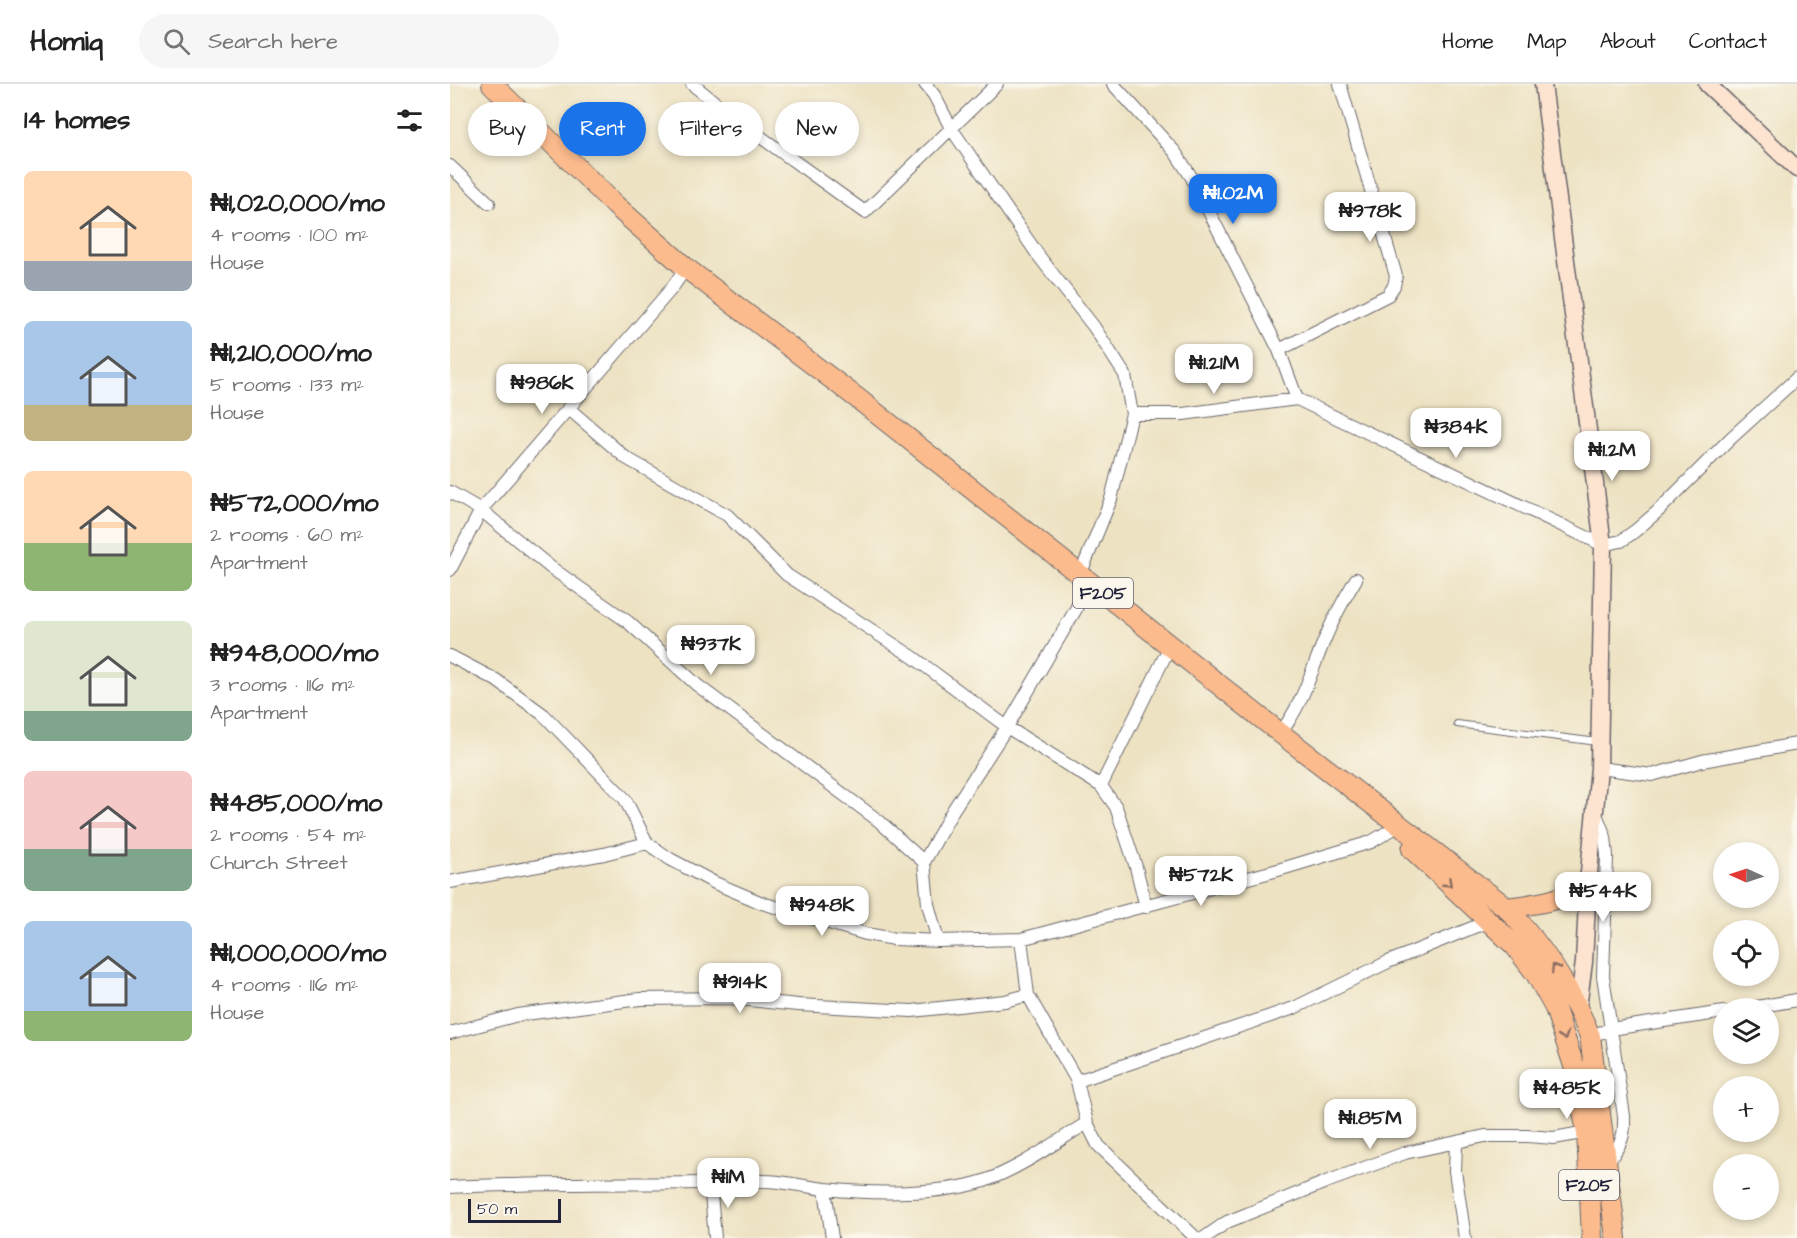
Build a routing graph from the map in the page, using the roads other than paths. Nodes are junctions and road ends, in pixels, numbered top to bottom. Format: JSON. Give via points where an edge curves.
{"nodes":[{"id":1,"x":482,"y":84,"type":"edge"},
{"id":2,"x":492,"y":84,"type":"edge"},
{"id":3,"x":692,"y":84,"type":"edge"},
{"id":4,"x":925,"y":84,"type":"edge"},
{"id":5,"x":997,"y":84,"type":"edge"},
{"id":6,"x":1113,"y":84,"type":"edge"},
{"id":7,"x":1340,"y":84,"type":"edge"},
{"id":8,"x":1543,"y":84,"type":"edge"},
{"id":9,"x":1707,"y":84,"type":"edge"},
{"id":10,"x":951,"y":128,"type":"junction"},
{"id":11,"x":450,"y":166,"type":"edge"},
{"id":12,"x":1797,"y":169,"type":"edge"},
{"id":13,"x":489,"y":202,"type":"dead end"},
{"id":14,"x":683,"y":272,"type":"junction"},
{"id":15,"x":1279,"y":350,"type":"junction"},
{"id":16,"x":1797,"y":378,"type":"edge"},
{"id":17,"x":1297,"y":399,"type":"junction"},
{"id":18,"x":567,"y":408,"type":"junction"},
{"id":19,"x":1132,"y":414,"type":"junction"},
{"id":20,"x":911,"y":445,"type":"junction"},
{"id":21,"x":450,"y":492,"type":"edge"},
{"id":22,"x":481,"y":510,"type":"junction"},
{"id":23,"x":1602,"y":545,"type":"junction"},
{"id":24,"x":450,"y":570,"type":"edge"},
{"id":25,"x":1082,"y":579,"type":"junction"},
{"id":26,"x":1356,"y":579,"type":"dead end"},
{"id":27,"x":1168,"y":650,"type":"junction"},
{"id":28,"x":450,"y":656,"type":"edge"},
{"id":29,"x":1457,"y":724,"type":"dead end"},
{"id":30,"x":1007,"y":727,"type":"junction"},
{"id":31,"x":1280,"y":733,"type":"junction"},
{"id":32,"x":1599,"y":742,"type":"junction"},
{"id":33,"x":1797,"y":744,"type":"edge"},
{"id":34,"x":1599,"y":768,"type":"junction"},
{"id":35,"x":1101,"y":786,"type":"junction"},
{"id":36,"x":1596,"y":814,"type":"junction"},
{"id":37,"x":1391,"y":830,"type":"junction"},
{"id":38,"x":647,"y":843,"type":"junction"},
{"id":39,"x":924,"y":862,"type":"junction"},
{"id":40,"x":450,"y":882,"type":"edge"},
{"id":41,"x":1588,"y":883,"type":"junction"},
{"id":42,"x":1146,"y":907,"type":"junction"},
{"id":43,"x":1508,"y":909,"type":"junction"},
{"id":44,"x":1490,"y":921,"type":"junction"},
{"id":45,"x":1021,"y":939,"type":"junction"},
{"id":46,"x":938,"y":941,"type":"junction"},
{"id":47,"x":1028,"y":995,"type":"junction"},
{"id":48,"x":1797,"y":1000,"type":"edge"},
{"id":49,"x":1779,"y":1003,"type":"edge"},
{"id":50,"x":1578,"y":1008,"type":"junction"},
{"id":51,"x":1713,"y":1014,"type":"edge"},
{"id":52,"x":1611,"y":1029,"type":"junction"},
{"id":53,"x":450,"y":1033,"type":"edge"},
{"id":54,"x":1590,"y":1036,"type":"junction"},
{"id":55,"x":1077,"y":1081,"type":"junction"},
{"id":56,"x":1087,"y":1123,"type":"junction"},
{"id":57,"x":1587,"y":1132,"type":"junction"},
{"id":58,"x":1455,"y":1144,"type":"junction"},
{"id":59,"x":1607,"y":1164,"type":"junction"},
{"id":60,"x":710,"y":1183,"type":"junction"},
{"id":61,"x":450,"y":1187,"type":"edge"},
{"id":62,"x":825,"y":1189,"type":"junction"},
{"id":63,"x":715,"y":1238,"type":"edge"},
{"id":64,"x":832,"y":1238,"type":"edge"},
{"id":65,"x":1196,"y":1238,"type":"edge"},
{"id":66,"x":1204,"y":1238,"type":"edge"},
{"id":67,"x":1465,"y":1238,"type":"edge"},
{"id":68,"x":1592,"y":1238,"type":"edge"},
{"id":69,"x":1616,"y":1238,"type":"edge"}],
"edges":[{"from":1,"to":14,"type":"main road","number":"F205","via":[[558,161]]},
{"from":2,"to":20,"type":"main road","number":"F205","via":[[615,205],[686,268],[858,398]]},
{"from":3,"to":10,"type":"street","via":[[865,212]]},
{"from":4,"to":10,"type":"street"},
{"from":5,"to":10,"type":"street"},
{"from":6,"to":15,"type":"street","via":[[1175,152],[1192,178]]},
{"from":7,"to":15,"type":"street","via":[[1395,276],[1394,286],[1388,295]]},
{"from":8,"to":23,"type":"main road"},
{"from":9,"to":12,"type":"main road"},
{"from":10,"to":19,"type":"street","via":[[1125,375]]},
{"from":11,"to":13,"type":"street"},
{"from":14,"to":18,"type":"street"},
{"from":14,"to":20,"type":"main road","number":"F205"},
{"from":15,"to":17,"type":"street"},
{"from":16,"to":23,"type":"street","via":[[1635,531]]},
{"from":17,"to":19,"type":"street","via":[[1183,414]]},
{"from":17,"to":23,"type":"street"},
{"from":18,"to":22,"type":"street"},
{"from":18,"to":30,"type":"street","via":[[626,458],[727,515],[787,575],[913,657]]},
{"from":19,"to":25,"type":"street","via":[[1111,499]]},
{"from":20,"to":25,"type":"main road","number":"F205"},
{"from":21,"to":22,"type":"street"},
{"from":22,"to":24,"type":"street"},
{"from":22,"to":39,"type":"street","via":[[550,567],[628,622],[697,685],[879,821]]},
{"from":23,"to":32,"type":"main road"},
{"from":25,"to":27,"type":"main road","number":"F205"},
{"from":25,"to":30,"type":"street","via":[[1076,609]]},
{"from":25,"to":31,"type":"main road","number":"F205"},
{"from":26,"to":31,"type":"street","via":[[1339,606],[1306,687]]},
{"from":27,"to":35,"type":"street"},
{"from":27,"to":37,"type":"main road","number":"F205"},
{"from":28,"to":38,"type":"street","via":[[496,680],[544,715],[625,799]]},
{"from":29,"to":32,"type":"lane"},
{"from":30,"to":35,"type":"street"},
{"from":30,"to":39,"type":"street"},
{"from":31,"to":43,"type":"main road","number":"F205"},
{"from":32,"to":34,"type":"main road"},
{"from":33,"to":34,"type":"street","via":[[1702,761],[1652,775]]},
{"from":34,"to":36,"type":"main road"},
{"from":35,"to":42,"type":"street","via":[[1116,807]]},
{"from":36,"to":41,"type":"main road"},
{"from":36,"to":52,"type":"street","via":[[1607,856],[1603,976]]},
{"from":37,"to":42,"type":"street","via":[[1371,842]]},
{"from":37,"to":44,"type":"main road","number":"F205","one_way":true},
{"from":38,"to":40,"type":"street"},
{"from":38,"to":46,"type":"street","via":[[715,883],[762,903],[866,934]]},
{"from":39,"to":46,"type":"street","via":[[928,904]]},
{"from":41,"to":43,"type":"main road","via":[[1551,902]]},
{"from":41,"to":50,"type":"main road"},
{"from":42,"to":45,"type":"street"},
{"from":50,"to":43,"type":"main road","number":"F205","one_way":true,"via":[[1543,950]]},
{"from":44,"to":55,"type":"street","via":[[1388,962],[1294,1008]]},
{"from":44,"to":57,"type":"main road","number":"F205","one_way":true,"via":[[1536,974],[1555,1008],[1574,1066]]},
{"from":45,"to":46,"type":"street"},
{"from":45,"to":47,"type":"street"},
{"from":47,"to":53,"type":"street","via":[[912,1011],[729,998],[640,999],[518,1015]]},
{"from":47,"to":55,"type":"street"},
{"from":48,"to":49,"type":"street"},
{"from":50,"to":54,"type":"main road","number":"F205"},
{"from":51,"to":52,"type":"street"},
{"from":52,"to":54,"type":"street"},
{"from":52,"to":59,"type":"street","via":[[1624,1131]]},
{"from":54,"to":59,"type":"main road","number":"F205"},
{"from":55,"to":56,"type":"street"},
{"from":56,"to":62,"type":"street","via":[[1011,1169],[983,1181],[889,1192]]},
{"from":56,"to":65,"type":"street","via":[[1098,1145]]},
{"from":57,"to":58,"type":"street","via":[[1554,1138],[1485,1136]]},
{"from":57,"to":68,"type":"main road","number":"F205"},
{"from":58,"to":66,"type":"street","via":[[1405,1153],[1326,1182],[1227,1222]]},
{"from":58,"to":67,"type":"street"},
{"from":59,"to":69,"type":"main road","number":"F205"},
{"from":60,"to":61,"type":"street"},
{"from":60,"to":62,"type":"street","via":[[763,1181]]},
{"from":60,"to":63,"type":"street"},
{"from":62,"to":64,"type":"street"}]}
